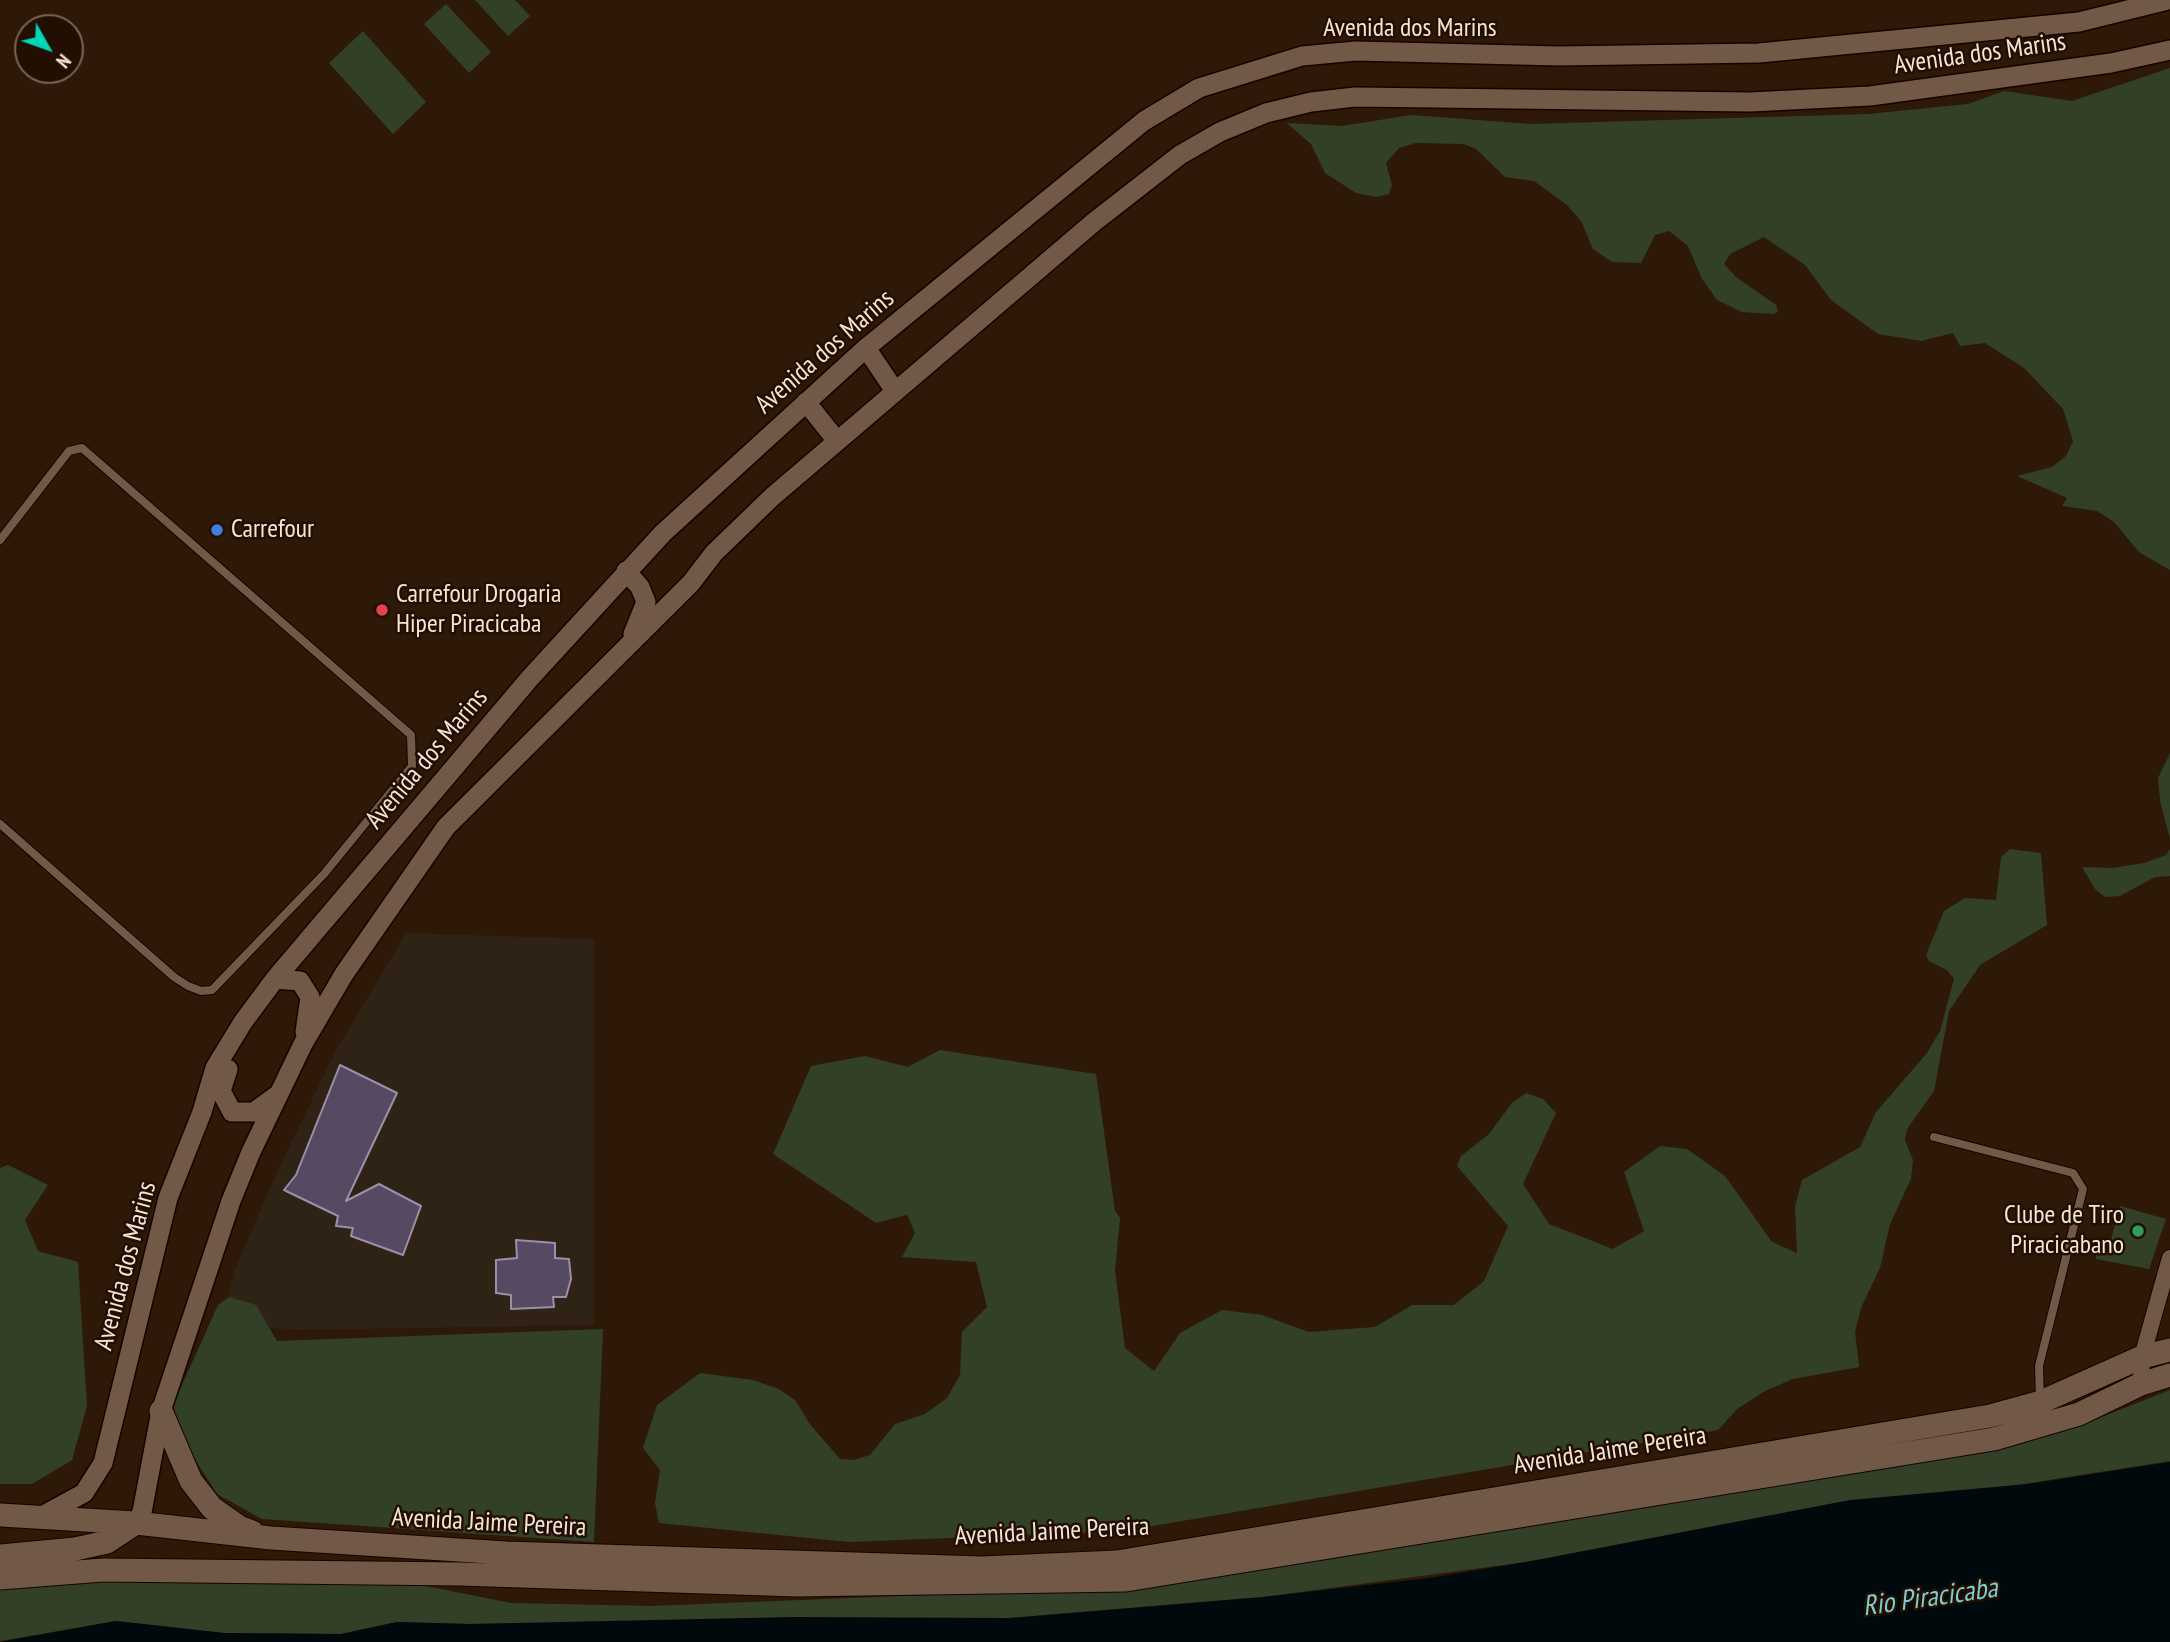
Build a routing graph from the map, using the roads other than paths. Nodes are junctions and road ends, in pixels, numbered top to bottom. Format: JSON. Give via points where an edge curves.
{"nodes":[{"id":1,"x":2168,"y":0,"type":"edge"},
{"id":2,"x":2170,"y":50,"type":"edge"},
{"id":3,"x":866,"y":348,"type":"junction"},
{"id":4,"x":895,"y":391,"type":"junction"},
{"id":5,"x":806,"y":402,"type":"junction"},
{"id":6,"x":837,"y":441,"type":"junction"},
{"id":7,"x":0,"y":540,"type":"edge"},
{"id":8,"x":626,"y":571,"type":"junction"},
{"id":9,"x":619,"y":656,"type":"junction"},
{"id":10,"x":0,"y":824,"type":"edge"},
{"id":11,"x":275,"y":979,"type":"junction"},
{"id":12,"x":243,"y":1021,"type":"junction"},
{"id":13,"x":303,"y":1044,"type":"junction"},
{"id":14,"x":277,"y":1094,"type":"junction"},
{"id":15,"x":1934,"y":1137,"type":"dead end"},
{"id":16,"x":2170,"y":1258,"type":"edge"},
{"id":17,"x":2170,"y":1350,"type":"edge"},
{"id":18,"x":2142,"y":1357,"type":"junction"},
{"id":19,"x":2170,"y":1376,"type":"edge"},
{"id":20,"x":2141,"y":1384,"type":"junction"},
{"id":21,"x":2040,"y":1402,"type":"junction"},
{"id":22,"x":161,"y":1411,"type":"junction"},
{"id":23,"x":0,"y":1515,"type":"edge"},
{"id":24,"x":42,"y":1516,"type":"junction"},
{"id":25,"x":136,"y":1523,"type":"junction"},
{"id":26,"x":271,"y":1538,"type":"junction"},
{"id":27,"x":0,"y":1556,"type":"edge"},
{"id":28,"x":0,"y":1578,"type":"edge"}],
"edges":[{"from":1,"to":3,"type":"street","name":"Avenida dos Marins","via":[[2079,22],[1759,53],[1559,56],[1356,51],[1301,56],[1199,88],[1144,121]]},
{"from":2,"to":4,"type":"street","name":"Avenida dos Marins","via":[[2111,63],[1870,96],[1750,102],[1355,97],[1266,113],[1180,155]]},
{"from":3,"to":4,"type":"street"},
{"from":3,"to":5,"type":"street","name":"Avenida dos Marins"},
{"from":4,"to":6,"type":"street","name":"Avenida dos Marins"},
{"from":5,"to":6,"type":"street"},
{"from":5,"to":8,"type":"street","name":"Avenida dos Marins"},
{"from":6,"to":9,"type":"street","name":"Avenida dos Marins","via":[[714,553]]},
{"from":7,"to":10,"type":"lane","via":[[69,452],[82,448],[411,734],[412,766],[324,874],[212,989],[195,989],[174,977]]},
{"from":8,"to":9,"type":"street","via":[[646,602],[639,624]]},
{"from":8,"to":11,"type":"street","name":"Avenida dos Marins"},
{"from":9,"to":13,"type":"street","name":"Avenida dos Marins","via":[[446,827],[344,974]]},
{"from":11,"to":12,"type":"street","name":"Avenida dos Marins"},
{"from":11,"to":13,"type":"street","via":[[300,981],[310,997]]},
{"from":12,"to":14,"type":"street","via":[[221,1091],[227,1105],[232,1112],[254,1112]]},
{"from":12,"to":24,"type":"street","name":"Avenida dos Marins","via":[[215,1068],[168,1198],[103,1463],[84,1493]]},
{"from":13,"to":14,"type":"street","name":"Avenida dos Marins"},
{"from":14,"to":22,"type":"street","name":"Avenida dos Marins","via":[[231,1201]]},
{"from":15,"to":21,"type":"lane","via":[[2073,1173],[2083,1189],[2039,1366]]},
{"from":16,"to":18,"type":"street"},
{"from":17,"to":18,"type":"main road","name":"Avenida Jaime Pereira"},
{"from":18,"to":20,"type":"street"},
{"from":18,"to":21,"type":"main road","name":"Avenida Jaime Pereira"},
{"from":19,"to":20,"type":"main road","name":"Avenida Jaime Pereira"},
{"from":20,"to":28,"type":"main road","name":"Avenida Jaime Pereira","via":[[2079,1414],[1994,1439],[1126,1580],[797,1585],[459,1574],[103,1570]]},
{"from":21,"to":26,"type":"main road","name":"Avenida Jaime Pereira","via":[[1891,1434],[1117,1562],[982,1568],[606,1557]]},
{"from":22,"to":25,"type":"street","name":"Avenida dos Marins","via":[[142,1513]]},
{"from":22,"to":26,"type":"main road","via":[[191,1481],[212,1508],[239,1527]]},
{"from":23,"to":24,"type":"main road","name":"Avenida Jaime Pereira"},
{"from":24,"to":25,"type":"main road","name":"Avenida Jaime Pereira"},
{"from":25,"to":26,"type":"main road","name":"Avenida Jaime Pereira"},
{"from":25,"to":27,"type":"main road","via":[[107,1542]]}]}
